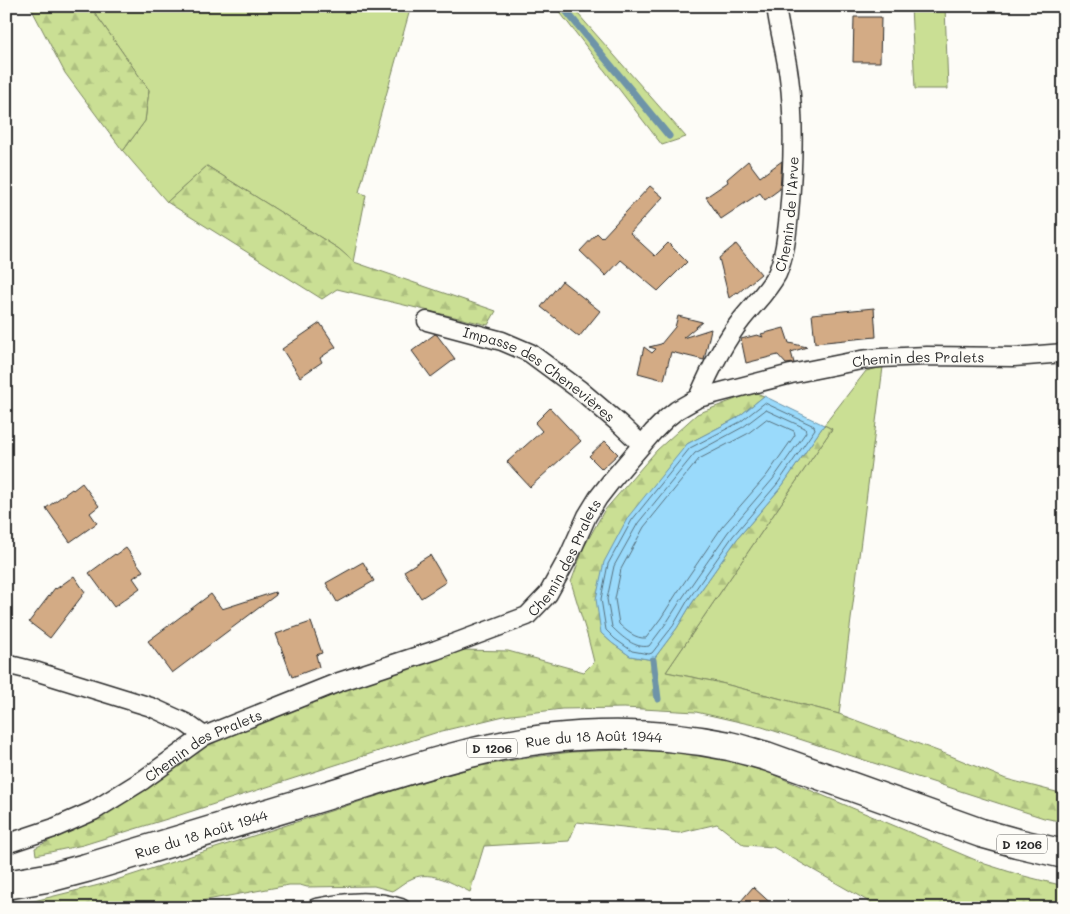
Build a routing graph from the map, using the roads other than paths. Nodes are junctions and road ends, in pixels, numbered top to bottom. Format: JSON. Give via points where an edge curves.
{"nodes":[{"id":1,"x":776,"y":6,"type":"edge"},
{"id":2,"x":427,"y":321,"type":"dead end"},
{"id":3,"x":1064,"y":354,"type":"edge"},
{"id":4,"x":698,"y":398,"type":"junction"},
{"id":5,"x":642,"y":445,"type":"junction"},
{"id":6,"x":6,"y":664,"type":"edge"},
{"id":7,"x":204,"y":736,"type":"junction"},
{"id":8,"x":6,"y":844,"type":"edge"},
{"id":9,"x":1064,"y":854,"type":"edge"},
{"id":10,"x":6,"y":885,"type":"edge"},
{"id":11,"x":316,"y":908,"type":"edge"},
{"id":12,"x":401,"y":908,"type":"edge"}],
"edges":[{"from":1,"to":4,"type":"street","name":"Chemin de l'Arve","via":[[792,103],[790,205],[785,242],[778,272],[726,341]]},
{"from":2,"to":5,"type":"street","name":"Impasse des Chenevières","via":[[502,341],[530,353],[580,390]]},
{"from":3,"to":4,"type":"street","name":"Chemin des Pralets","via":[[861,360]]},
{"from":4,"to":5,"type":"street","name":"Chemin des Pralets","via":[[667,418]]},
{"from":5,"to":7,"type":"street","name":"Chemin des Pralets","via":[[598,498],[556,581],[527,616],[339,682]]},
{"from":6,"to":7,"type":"street","via":[[151,707],[186,723]]},
{"from":7,"to":8,"type":"street","name":"Chemin des Pralets","via":[[93,811]]},
{"from":9,"to":10,"type":"main road","name":"Rue du 18 Août 1944","number":"D 1206","via":[[981,833],[730,746],[665,737],[607,735],[544,739],[444,760],[86,868]]},
{"from":11,"to":12,"type":"street","via":[[354,902],[382,903]]}]}
